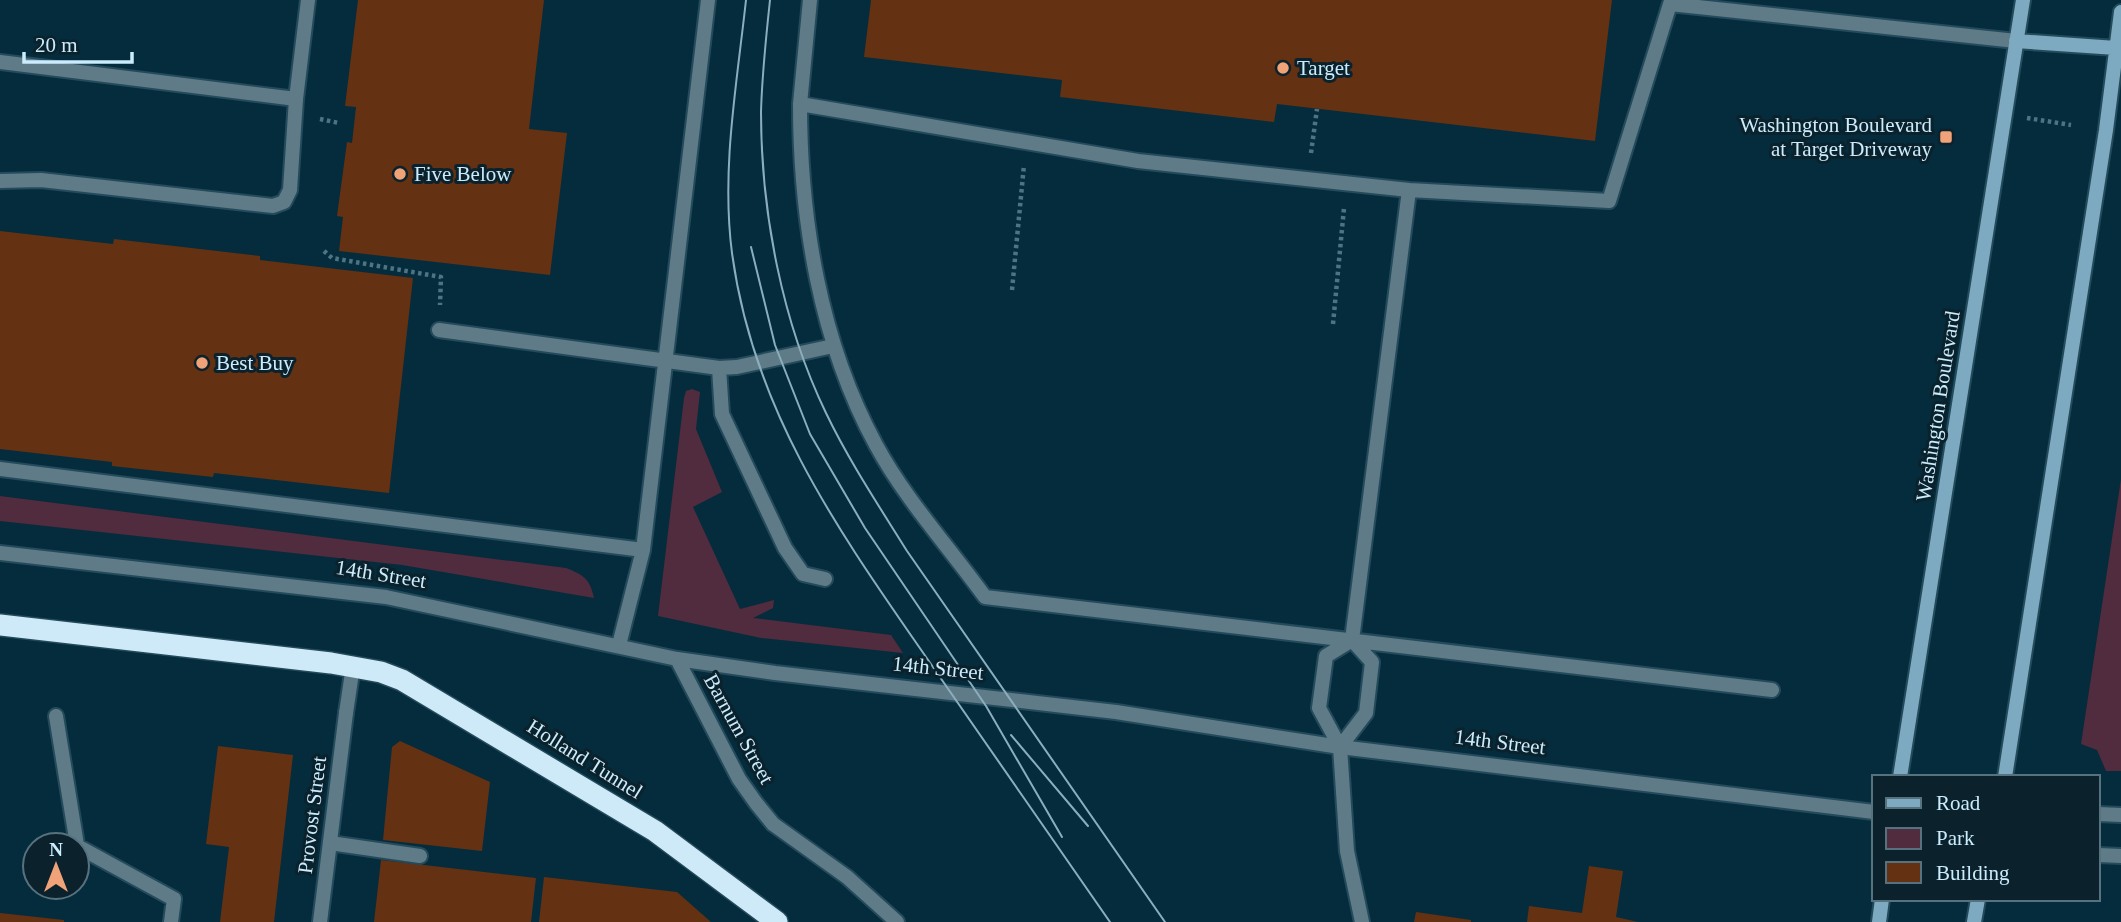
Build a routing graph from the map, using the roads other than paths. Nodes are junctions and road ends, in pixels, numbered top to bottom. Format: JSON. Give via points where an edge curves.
{"nodes":[{"id":1,"x":308,"y":0,"type":"edge"},
{"id":2,"x":708,"y":0,"type":"edge"},
{"id":3,"x":810,"y":0,"type":"edge"},
{"id":4,"x":2023,"y":0,"type":"edge"},
{"id":5,"x":2121,"y":12,"type":"edge"},
{"id":6,"x":2016,"y":41,"type":"junction"},
{"id":7,"x":2119,"y":48,"type":"edge"},
{"id":8,"x":0,"y":62,"type":"edge"},
{"id":9,"x":296,"y":99,"type":"junction"},
{"id":10,"x":800,"y":104,"type":"junction"},
{"id":11,"x":0,"y":181,"type":"edge"},
{"id":12,"x":1409,"y":190,"type":"junction"},
{"id":13,"x":439,"y":330,"type":"road end"},
{"id":14,"x":833,"y":346,"type":"junction"},
{"id":15,"x":666,"y":361,"type":"junction"},
{"id":16,"x":719,"y":368,"type":"junction"},
{"id":17,"x":0,"y":469,"type":"edge"},
{"id":18,"x":643,"y":550,"type":"junction"},
{"id":19,"x":0,"y":553,"type":"edge"},
{"id":20,"x":825,"y":579,"type":"dead end"},
{"id":21,"x":0,"y":625,"type":"edge"},
{"id":22,"x":1352,"y":640,"type":"junction"},
{"id":23,"x":619,"y":645,"type":"junction"},
{"id":24,"x":677,"y":659,"type":"junction"},
{"id":25,"x":353,"y":666,"type":"junction"},
{"id":26,"x":1772,"y":690,"type":"dead end"},
{"id":27,"x":56,"y":716,"type":"dead end"},
{"id":28,"x":1340,"y":747,"type":"junction"},
{"id":29,"x":1900,"y":775,"type":"edge"},
{"id":30,"x":2005,"y":775,"type":"edge"},
{"id":31,"x":1872,"y":812,"type":"edge"},
{"id":32,"x":2100,"y":814,"type":"edge"},
{"id":33,"x":2121,"y":815,"type":"edge"},
{"id":34,"x":75,"y":831,"type":"edge"},
{"id":35,"x":330,"y":843,"type":"junction"},
{"id":36,"x":91,"y":853,"type":"edge"},
{"id":37,"x":2100,"y":855,"type":"edge"},
{"id":38,"x":420,"y":856,"type":"dead end"},
{"id":39,"x":2121,"y":856,"type":"edge"},
{"id":40,"x":1882,"y":901,"type":"edge"},
{"id":41,"x":1978,"y":901,"type":"edge"},
{"id":42,"x":171,"y":922,"type":"edge"},
{"id":43,"x":320,"y":922,"type":"edge"},
{"id":44,"x":777,"y":922,"type":"edge"},
{"id":45,"x":897,"y":922,"type":"edge"},
{"id":46,"x":1362,"y":922,"type":"edge"},
{"id":47,"x":1879,"y":922,"type":"edge"},
{"id":48,"x":1974,"y":922,"type":"edge"}],
"edges":[{"from":1,"to":9,"type":"street"},
{"from":2,"to":15,"type":"street"},
{"from":3,"to":10,"type":"street"},
{"from":4,"to":6,"type":"street","name":"Washington Boulevard"},
{"from":5,"to":7,"type":"street"},
{"from":6,"to":7,"type":"street"},
{"from":6,"to":12,"type":"street","via":[[1670,4],[1609,201]]},
{"from":6,"to":29,"type":"street","name":"Washington Boulevard"},
{"from":7,"to":30,"type":"street"},
{"from":8,"to":9,"type":"street"},
{"from":9,"to":11,"type":"street","via":[[290,190],[284,202],[273,205],[41,180]]},
{"from":10,"to":12,"type":"street","via":[[1138,161]]},
{"from":10,"to":14,"type":"street","via":[[809,224]]},
{"from":12,"to":22,"type":"street"},
{"from":13,"to":15,"type":"street"},
{"from":14,"to":16,"type":"street"},
{"from":14,"to":22,"type":"street","via":[[876,445],[985,597]]},
{"from":15,"to":16,"type":"street"},
{"from":15,"to":18,"type":"street"},
{"from":16,"to":20,"type":"street","via":[[722,414],[763,505],[803,574]]},
{"from":17,"to":18,"type":"street"},
{"from":18,"to":23,"type":"street"},
{"from":19,"to":23,"type":"street","name":"14th Street","via":[[386,597]]},
{"from":21,"to":25,"type":"highway"},
{"from":22,"to":26,"type":"street"},
{"from":22,"to":28,"type":"street","via":[[1371,662],[1366,713]]},
{"from":22,"to":28,"type":"street","via":[[1326,656],[1319,708]]},
{"from":23,"to":24,"type":"street","name":"14th Street"},
{"from":24,"to":28,"type":"street","name":"14th Street","via":[[1116,712]]},
{"from":24,"to":45,"type":"street","name":"Barnum Street","via":[[739,779],[773,824],[847,877]]},
{"from":25,"to":35,"type":"street","name":"Provost Street"},
{"from":25,"to":44,"type":"highway","name":"Holland Tunnel","via":[[419,688],[577,782],[664,837]]},
{"from":27,"to":34,"type":"street"},
{"from":28,"to":31,"type":"street","name":"14th Street"},
{"from":28,"to":46,"type":"street","via":[[1347,851]]},
{"from":32,"to":33,"type":"street"},
{"from":35,"to":38,"type":"street"},
{"from":35,"to":43,"type":"street","name":"Provost Street"},
{"from":36,"to":42,"type":"street","via":[[174,899]]},
{"from":37,"to":39,"type":"street"},
{"from":40,"to":47,"type":"street"},
{"from":41,"to":48,"type":"street"}]}
